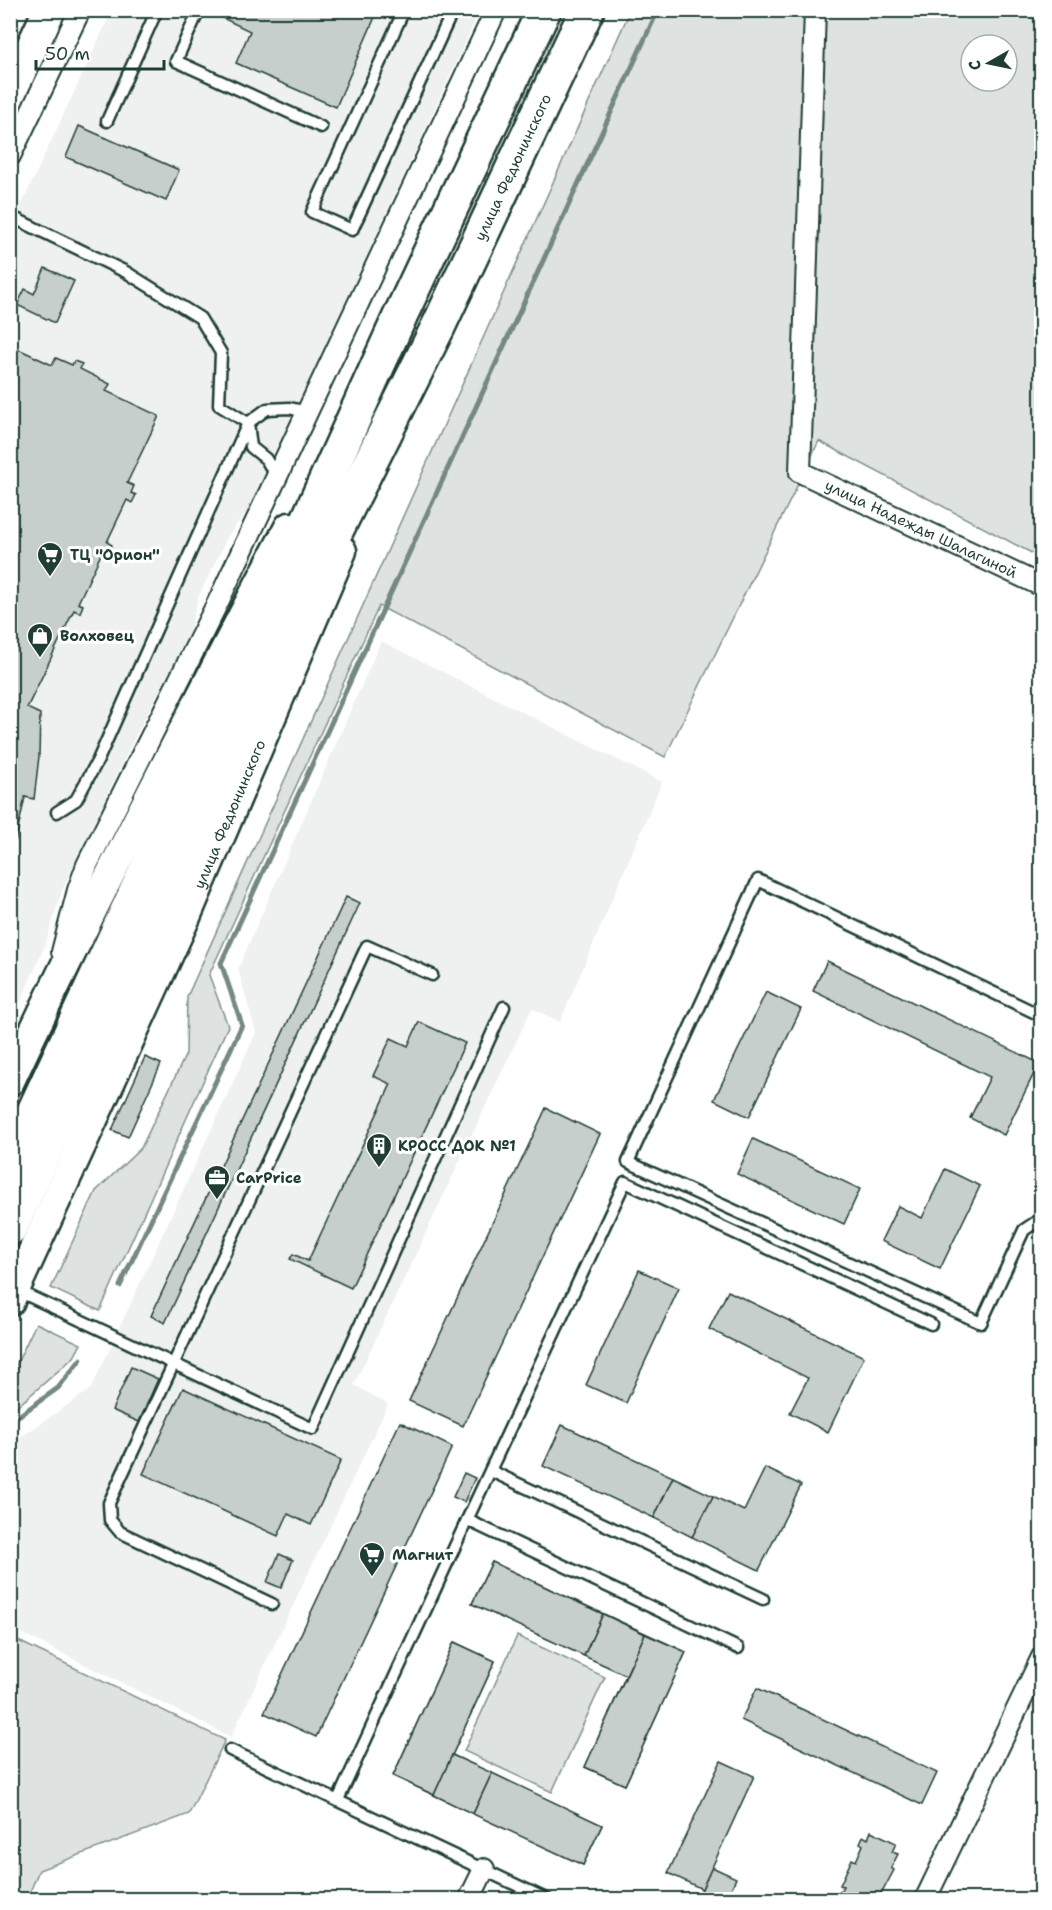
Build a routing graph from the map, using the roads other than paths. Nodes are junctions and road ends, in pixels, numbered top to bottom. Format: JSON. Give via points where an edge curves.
{"nodes":[{"id":1,"x":24,"y":10,"type":"edge"},
{"id":2,"x":80,"y":10,"type":"edge"},
{"id":3,"x":158,"y":10,"type":"edge"},
{"id":4,"x":199,"y":10,"type":"edge"},
{"id":5,"x":404,"y":10,"type":"edge"},
{"id":6,"x":453,"y":10,"type":"edge"},
{"id":7,"x":496,"y":10,"type":"edge"},
{"id":8,"x":544,"y":10,"type":"edge"},
{"id":9,"x":587,"y":10,"type":"edge"},
{"id":10,"x":815,"y":10,"type":"edge"},
{"id":11,"x":10,"y":39,"type":"edge"},
{"id":12,"x":107,"y":122,"type":"dead end"},
{"id":13,"x":321,"y":127,"type":"dead end"},
{"id":14,"x":10,"y":156,"type":"edge"},
{"id":15,"x":10,"y":216,"type":"edge"},
{"id":16,"x":402,"y":312,"type":"junction"},
{"id":17,"x":439,"y":325,"type":"junction"},
{"id":18,"x":307,"y":412,"type":"junction"},
{"id":19,"x":248,"y":423,"type":"junction"},
{"id":20,"x":277,"y":478,"type":"junction"},
{"id":21,"x":1041,"y":585,"type":"edge"},
{"id":22,"x":57,"y":812,"type":"dead end"},
{"id":23,"x":432,"y":975,"type":"dead end"},
{"id":24,"x":55,"y":985,"type":"junction"},
{"id":25,"x":504,"y":1007,"type":"dead end"},
{"id":26,"x":1041,"y":1016,"type":"edge"},
{"id":27,"x":10,"y":1081,"type":"edge"},
{"id":28,"x":10,"y":1162,"type":"edge"},
{"id":29,"x":1041,"y":1218,"type":"edge"},
{"id":30,"x":10,"y":1228,"type":"edge"},
{"id":31,"x":13,"y":1296,"type":"edge"},
{"id":32,"x":931,"y":1324,"type":"dead end"},
{"id":33,"x":173,"y":1363,"type":"junction"},
{"id":34,"x":491,"y":1471,"type":"junction"},
{"id":35,"x":467,"y":1520,"type":"junction"},
{"id":36,"x":763,"y":1599,"type":"dead end"},
{"id":37,"x":272,"y":1604,"type":"dead end"},
{"id":38,"x":738,"y":1648,"type":"dead end"},
{"id":39,"x":1041,"y":1657,"type":"edge"},
{"id":40,"x":230,"y":1750,"type":"dead end"},
{"id":41,"x":338,"y":1800,"type":"junction"},
{"id":42,"x":484,"y":1869,"type":"junction"},
{"id":43,"x":470,"y":1899,"type":"edge"},
{"id":44,"x":548,"y":1899,"type":"edge"},
{"id":45,"x":925,"y":1899,"type":"edge"}],
"edges":[{"from":1,"to":11,"type":"lane"},
{"from":2,"to":14,"type":"street"},
{"from":3,"to":12,"type":"lane"},
{"from":4,"to":13,"type":"lane","via":[[176,61]]},
{"from":5,"to":6,"type":"lane","via":[[312,212],[352,230]]},
{"from":7,"to":18,"type":"street"},
{"from":8,"to":16,"type":"highway"},
{"from":9,"to":17,"type":"highway","name":"улица Федюнинского"},
{"from":10,"to":21,"type":"street","name":"улица Надежды Шалагиной","via":[[800,472]]},
{"from":15,"to":19,"type":"lane","via":[[126,272],[200,318],[221,353],[219,405]]},
{"from":16,"to":24,"type":"main road"},
{"from":16,"to":28,"type":"highway"},
{"from":17,"to":30,"type":"highway","name":"улица Федюнинского","via":[[291,621]]},
{"from":17,"to":31,"type":"main road","name":"улица Федюнинского","via":[[186,917]]},
{"from":18,"to":19,"type":"lane","via":[[267,409]]},
{"from":18,"to":20,"type":"street"},
{"from":19,"to":20,"type":"lane","via":[[251,447],[266,459]]},
{"from":19,"to":22,"type":"lane","via":[[98,760],[76,800]]},
{"from":20,"to":24,"type":"street","via":[[87,865]]},
{"from":23,"to":33,"type":"lane","via":[[367,946]]},
{"from":24,"to":27,"type":"main road"},
{"from":25,"to":33,"type":"lane","via":[[313,1429]]},
{"from":26,"to":29,"type":"lane","via":[[758,880],[628,1162],[981,1323],[1024,1230]]},
{"from":31,"to":33,"type":"lane"},
{"from":32,"to":34,"type":"lane","via":[[625,1182]]},
{"from":33,"to":37,"type":"lane","via":[[109,1503],[110,1520],[120,1532]]},
{"from":34,"to":35,"type":"lane"},
{"from":34,"to":36,"type":"lane"},
{"from":35,"to":38,"type":"lane"},
{"from":35,"to":41,"type":"lane"},
{"from":39,"to":45,"type":"street"},
{"from":40,"to":41,"type":"lane"},
{"from":41,"to":42,"type":"lane"},
{"from":42,"to":43,"type":"street"},
{"from":42,"to":44,"type":"lane"}]}
